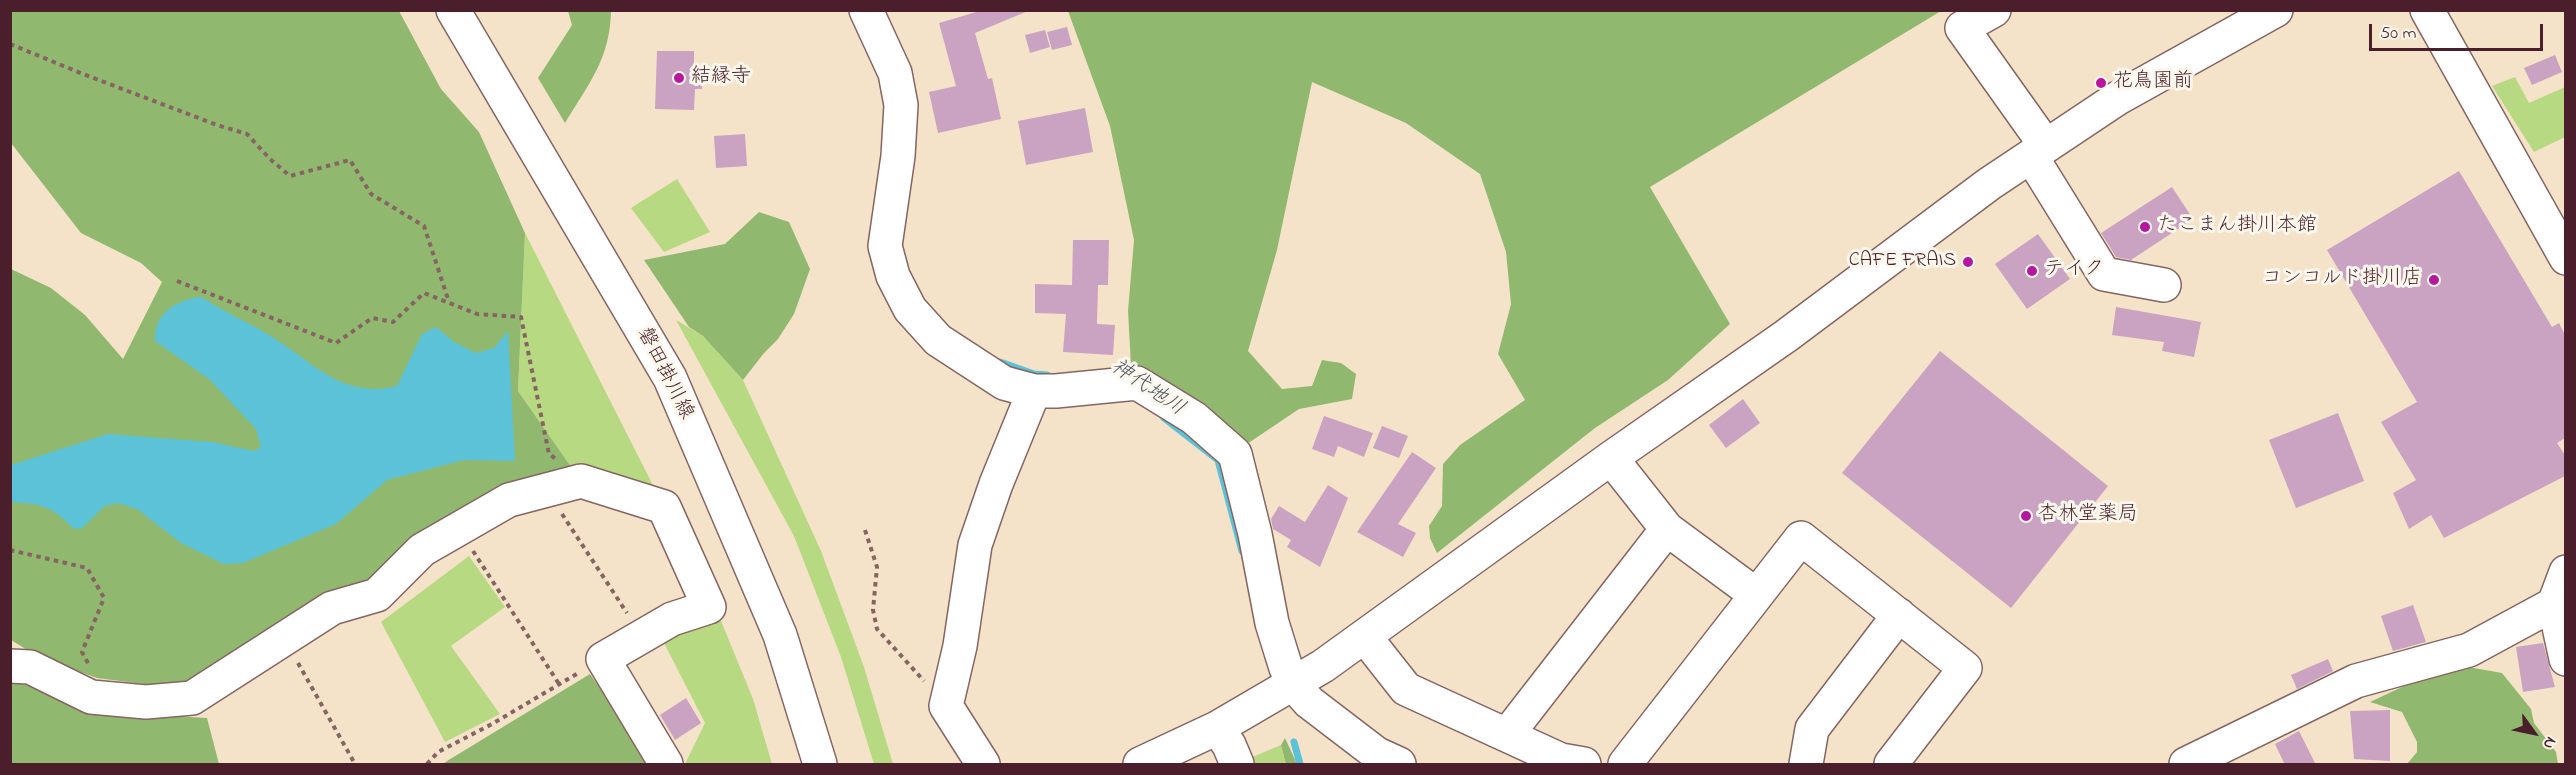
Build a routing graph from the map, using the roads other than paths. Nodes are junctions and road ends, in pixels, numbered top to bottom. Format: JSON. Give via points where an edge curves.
{"nodes":[{"id":1,"x":453,"y":10,"type":"edge"},
{"id":2,"x":866,"y":10,"type":"edge"},
{"id":3,"x":1994,"y":10,"type":"edge"},
{"id":4,"x":2276,"y":10,"type":"edge"},
{"id":5,"x":2427,"y":10,"type":"edge"},
{"id":6,"x":2038,"y":151,"type":"junction"},
{"id":7,"x":2565,"y":258,"type":"edge"},
{"id":8,"x":2164,"y":285,"type":"dead end"},
{"id":9,"x":1034,"y":391,"type":"junction"},
{"id":10,"x":1611,"y":458,"type":"junction"},
{"id":11,"x":1667,"y":529,"type":"junction"},
{"id":12,"x":2565,"y":572,"type":"edge"},
{"id":13,"x":1755,"y":594,"type":"junction"},
{"id":14,"x":2553,"y":604,"type":"junction"},
{"id":15,"x":1899,"y":615,"type":"junction"},
{"id":16,"x":1365,"y":637,"type":"junction"},
{"id":17,"x":2565,"y":659,"type":"edge"},
{"id":18,"x":10,"y":666,"type":"edge"},
{"id":19,"x":1293,"y":684,"type":"junction"},
{"id":20,"x":1217,"y":728,"type":"junction"},
{"id":21,"x":1507,"y":735,"type":"junction"},
{"id":22,"x":1384,"y":761,"type":"edge"},
{"id":23,"x":666,"y":765,"type":"edge"},
{"id":24,"x":820,"y":765,"type":"edge"},
{"id":25,"x":983,"y":765,"type":"edge"},
{"id":26,"x":1140,"y":765,"type":"edge"},
{"id":27,"x":1237,"y":765,"type":"edge"},
{"id":28,"x":1584,"y":765,"type":"edge"},
{"id":29,"x":1625,"y":765,"type":"edge"},
{"id":30,"x":1806,"y":765,"type":"edge"},
{"id":31,"x":1891,"y":765,"type":"edge"},
{"id":32,"x":2186,"y":765,"type":"edge"}],
"edges":[{"from":1,"to":24,"type":"street","name":"磐田掛川線","via":[[670,378],[780,635]]},
{"from":2,"to":9,"type":"street","via":[[895,73],[901,105],[885,246],[893,276],[910,309],[939,340],[1004,383]]},
{"from":3,"to":6,"type":"street","via":[[1962,28]]},
{"from":4,"to":6,"type":"street","via":[[2118,98]]},
{"from":5,"to":7,"type":"street"},
{"from":6,"to":8,"type":"street","via":[[2104,274]]},
{"from":6,"to":10,"type":"street","via":[[1786,336]]},
{"from":9,"to":19,"type":"street","via":[[1121,385],[1194,418],[1235,454],[1272,623]]},
{"from":9,"to":25,"type":"street","via":[[975,545],[946,706]]},
{"from":10,"to":11,"type":"street"},
{"from":10,"to":16,"type":"street"},
{"from":11,"to":13,"type":"street"},
{"from":11,"to":21,"type":"street"},
{"from":12,"to":14,"type":"street"},
{"from":13,"to":15,"type":"street","via":[[1801,538]]},
{"from":13,"to":29,"type":"street"},
{"from":14,"to":17,"type":"street"},
{"from":14,"to":32,"type":"street","via":[[2469,650],[2356,681]]},
{"from":15,"to":30,"type":"street","via":[[1812,729]]},
{"from":15,"to":31,"type":"street","via":[[1965,668]]},
{"from":16,"to":19,"type":"street"},
{"from":16,"to":21,"type":"street","via":[[1406,689]]},
{"from":18,"to":23,"type":"street","via":[[30,668],[91,696],[146,702],[192,698],[332,608],[377,596],[422,550],[509,500],[580,481],[664,507],[709,607],[672,619],[603,659]]},
{"from":19,"to":20,"type":"street"},
{"from":19,"to":22,"type":"street","via":[[1309,702]]},
{"from":20,"to":26,"type":"street"},
{"from":20,"to":27,"type":"street"},
{"from":21,"to":28,"type":"street","via":[[1561,760]]}]}
